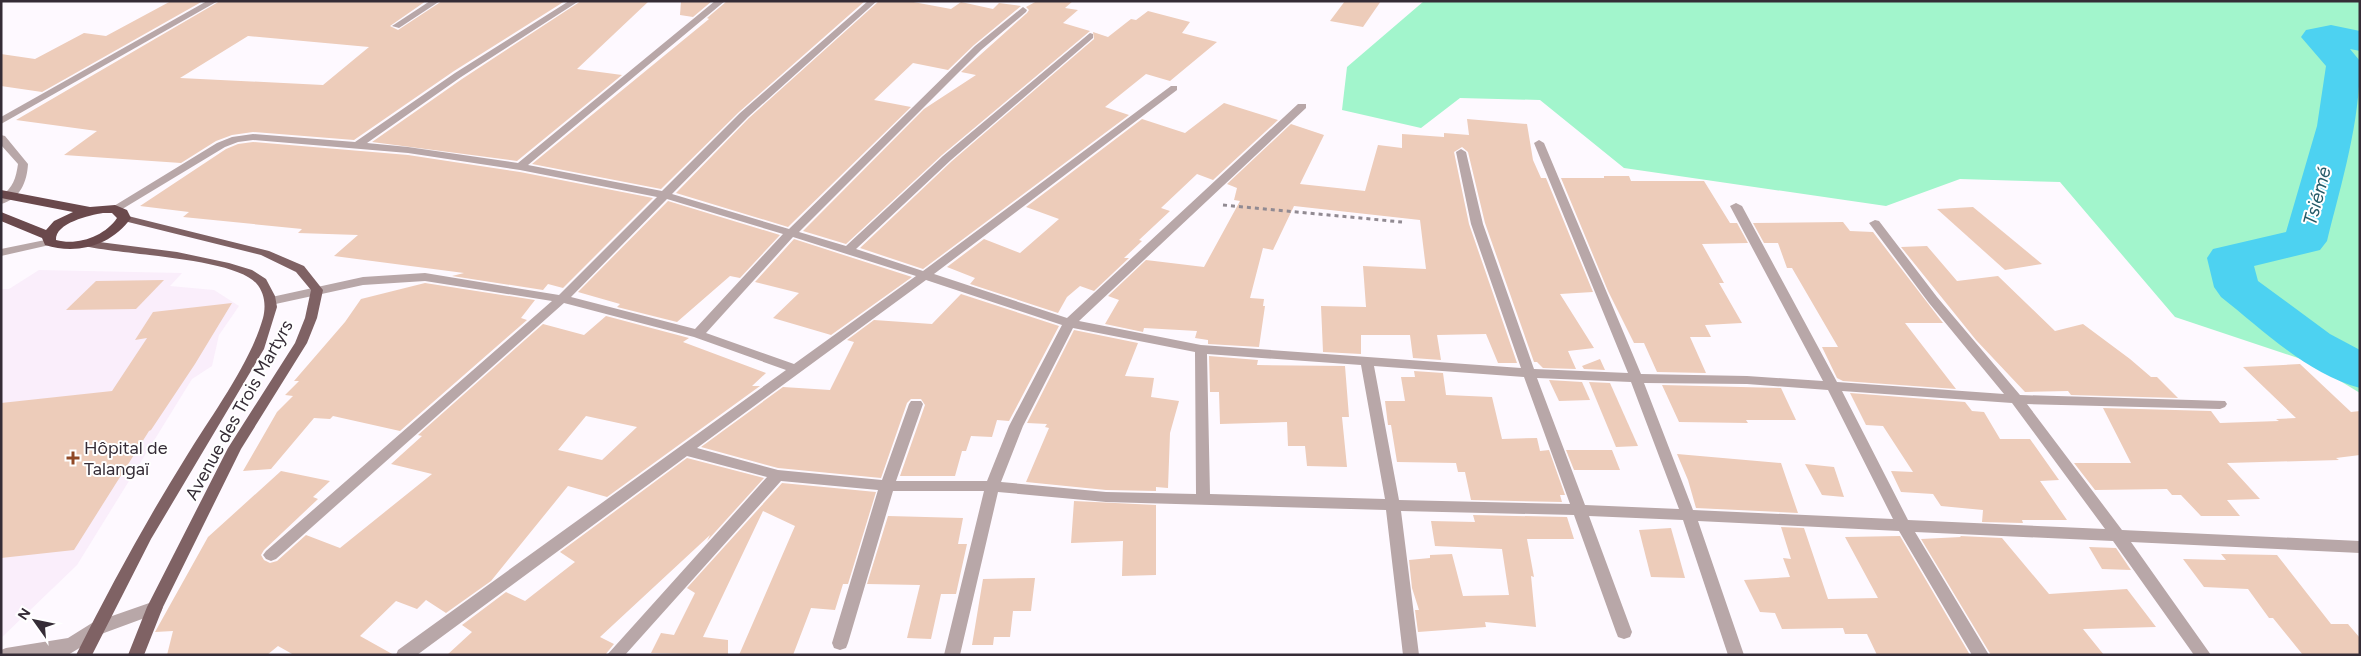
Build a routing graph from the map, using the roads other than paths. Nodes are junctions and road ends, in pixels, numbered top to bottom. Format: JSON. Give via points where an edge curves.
{"nodes":[{"id":1,"x":214,"y":1,"type":"edge"},
{"id":2,"x":436,"y":1,"type":"edge"},
{"id":3,"x":575,"y":1,"type":"edge"},
{"id":4,"x":721,"y":1,"type":"edge"},
{"id":5,"x":872,"y":1,"type":"edge"},
{"id":6,"x":1023,"y":10,"type":"dead end"},
{"id":7,"x":396,"y":26,"type":"dead end"},
{"id":8,"x":1090,"y":36,"type":"dead end"},
{"id":9,"x":1174,"y":88,"type":"dead end"},
{"id":10,"x":1302,"y":106,"type":"dead end"},
{"id":11,"x":1,"y":121,"type":"edge"},
{"id":12,"x":1,"y":138,"type":"edge"},
{"id":13,"x":1539,"y":143,"type":"dead end"},
{"id":14,"x":358,"y":145,"type":"junction"},
{"id":15,"x":1461,"y":152,"type":"dead end"},
{"id":16,"x":520,"y":168,"type":"junction"},
{"id":17,"x":664,"y":195,"type":"junction"},
{"id":18,"x":4,"y":197,"type":"edge"},
{"id":19,"x":1736,"y":206,"type":"dead end"},
{"id":20,"x":90,"y":211,"type":"junction"},
{"id":21,"x":119,"y":214,"type":"junction"},
{"id":22,"x":1,"y":216,"type":"edge"},
{"id":23,"x":1875,"y":223,"type":"dead end"},
{"id":24,"x":791,"y":233,"type":"junction"},
{"id":25,"x":50,"y":239,"type":"junction"},
{"id":26,"x":84,"y":243,"type":"junction"},
{"id":27,"x":848,"y":250,"type":"junction"},
{"id":28,"x":1,"y":253,"type":"edge"},
{"id":29,"x":925,"y":275,"type":"junction"},
{"id":30,"x":317,"y":290,"type":"junction"},
{"id":31,"x":562,"y":299,"type":"junction"},
{"id":32,"x":271,"y":300,"type":"junction"},
{"id":33,"x":1068,"y":323,"type":"junction"},
{"id":34,"x":698,"y":334,"type":"junction"},
{"id":35,"x":1201,"y":349,"type":"junction"},
{"id":36,"x":1367,"y":361,"type":"junction"},
{"id":37,"x":796,"y":369,"type":"junction"},
{"id":38,"x":1529,"y":373,"type":"junction"},
{"id":39,"x":1636,"y":378,"type":"junction"},
{"id":40,"x":1833,"y":387,"type":"junction"},
{"id":41,"x":2016,"y":399,"type":"junction"},
{"id":42,"x":916,"y":404,"type":"dead end"},
{"id":43,"x":2220,"y":404,"type":"dead end"},
{"id":44,"x":685,"y":450,"type":"junction"},
{"id":45,"x":778,"y":475,"type":"junction"},
{"id":46,"x":887,"y":486,"type":"junction"},
{"id":47,"x":992,"y":486,"type":"junction"},
{"id":48,"x":1203,"y":500,"type":"junction"},
{"id":49,"x":1393,"y":506,"type":"junction"},
{"id":50,"x":1580,"y":510,"type":"junction"},
{"id":51,"x":1688,"y":516,"type":"junction"},
{"id":52,"x":1903,"y":525,"type":"junction"},
{"id":53,"x":2117,"y":535,"type":"junction"},
{"id":54,"x":2360,"y":547,"type":"edge"},
{"id":55,"x":271,"y":555,"type":"dead end"},
{"id":56,"x":155,"y":607,"type":"junction"},
{"id":57,"x":98,"y":628,"type":"junction"},
{"id":58,"x":1624,"y":632,"type":"dead end"},
{"id":59,"x":71,"y":643,"type":"junction"},
{"id":60,"x":840,"y":643,"type":"dead end"},
{"id":61,"x":6,"y":655,"type":"edge"},
{"id":62,"x":54,"y":655,"type":"edge"},
{"id":63,"x":84,"y":655,"type":"edge"},
{"id":64,"x":136,"y":655,"type":"edge"},
{"id":65,"x":404,"y":655,"type":"edge"},
{"id":66,"x":615,"y":655,"type":"edge"},
{"id":67,"x":952,"y":655,"type":"edge"},
{"id":68,"x":1411,"y":655,"type":"edge"},
{"id":69,"x":1736,"y":655,"type":"edge"},
{"id":70,"x":1980,"y":655,"type":"edge"},
{"id":71,"x":2203,"y":655,"type":"edge"}],
"edges":[{"from":1,"to":11,"type":"street"},
{"from":2,"to":7,"type":"street"},
{"from":3,"to":14,"type":"street","via":[[458,75]]},
{"from":4,"to":16,"type":"street"},
{"from":5,"to":17,"type":"street","via":[[744,115]]},
{"from":6,"to":24,"type":"street","via":[[978,48]]},
{"from":8,"to":27,"type":"street","via":[[946,158]]},
{"from":9,"to":29,"type":"street"},
{"from":10,"to":33,"type":"street"},
{"from":12,"to":18,"type":"street","via":[[23,164],[22,180]]},
{"from":13,"to":39,"type":"street"},
{"from":14,"to":16,"type":"street"},
{"from":14,"to":21,"type":"street","via":[[253,137],[236,139],[221,145]]},
{"from":15,"to":38,"type":"street","via":[[1477,224]]},
{"from":16,"to":17,"type":"street"},
{"from":17,"to":24,"type":"street"},
{"from":17,"to":31,"type":"street"},
{"from":18,"to":20,"type":"highway"},
{"from":19,"to":40,"type":"street"},
{"from":20,"to":21,"type":"highway"},
{"from":20,"to":25,"type":"highway","via":[[62,222],[53,229]]},
{"from":21,"to":26,"type":"highway","via":[[120,225]]},
{"from":21,"to":30,"type":"main road","via":[[199,238],[265,253],[300,269]]},
{"from":22,"to":25,"type":"highway"},
{"from":23,"to":41,"type":"street","via":[[1933,300]]},
{"from":24,"to":27,"type":"street"},
{"from":24,"to":34,"type":"street"},
{"from":25,"to":26,"type":"highway","via":[[58,245]]},
{"from":25,"to":28,"type":"street"},
{"from":26,"to":32,"type":"main road","name":"Avenue des Trois Martyrs","via":[[173,255],[234,268],[260,280]]},
{"from":27,"to":29,"type":"street"},
{"from":29,"to":33,"type":"street"},
{"from":29,"to":37,"type":"street"},
{"from":30,"to":31,"type":"street","via":[[363,281],[424,277]]},
{"from":30,"to":32,"type":"street"},
{"from":30,"to":56,"type":"main road","name":"Avenue des Trois Martyrs","via":[[301,343],[235,448]]},
{"from":31,"to":34,"type":"street"},
{"from":31,"to":55,"type":"street"},
{"from":32,"to":57,"type":"main road","name":"Avenue des Trois Martyrs","via":[[258,349],[145,536]]},
{"from":33,"to":35,"type":"street"},
{"from":33,"to":47,"type":"street","via":[[1016,426]]},
{"from":34,"to":37,"type":"street"},
{"from":35,"to":36,"type":"street"},
{"from":35,"to":48,"type":"street"},
{"from":36,"to":38,"type":"street"},
{"from":36,"to":49,"type":"street"},
{"from":37,"to":44,"type":"street"},
{"from":38,"to":39,"type":"street"},
{"from":38,"to":50,"type":"street"},
{"from":39,"to":40,"type":"street","via":[[1746,380]]},
{"from":39,"to":51,"type":"street"},
{"from":40,"to":41,"type":"street"},
{"from":40,"to":52,"type":"street"},
{"from":41,"to":43,"type":"street"},
{"from":41,"to":53,"type":"street"},
{"from":42,"to":46,"type":"street"},
{"from":44,"to":45,"type":"street"},
{"from":44,"to":65,"type":"street"},
{"from":45,"to":46,"type":"street"},
{"from":45,"to":66,"type":"street"},
{"from":46,"to":47,"type":"street"},
{"from":46,"to":60,"type":"street"},
{"from":47,"to":48,"type":"street"},
{"from":47,"to":67,"type":"street"},
{"from":48,"to":49,"type":"street"},
{"from":49,"to":50,"type":"street"},
{"from":49,"to":68,"type":"street"},
{"from":50,"to":51,"type":"street"},
{"from":50,"to":58,"type":"street"},
{"from":51,"to":52,"type":"street"},
{"from":51,"to":69,"type":"street","via":[[1720,617]]},
{"from":52,"to":53,"type":"street"},
{"from":52,"to":70,"type":"street"},
{"from":53,"to":54,"type":"street"},
{"from":53,"to":71,"type":"street"},
{"from":56,"to":57,"type":"street"},
{"from":56,"to":64,"type":"main road","name":"Avenue des Trois Martyrs"},
{"from":57,"to":59,"type":"street"},
{"from":57,"to":63,"type":"main road","name":"Avenue des Trois Martyrs"},
{"from":59,"to":61,"type":"street"},
{"from":59,"to":62,"type":"street"}]}
